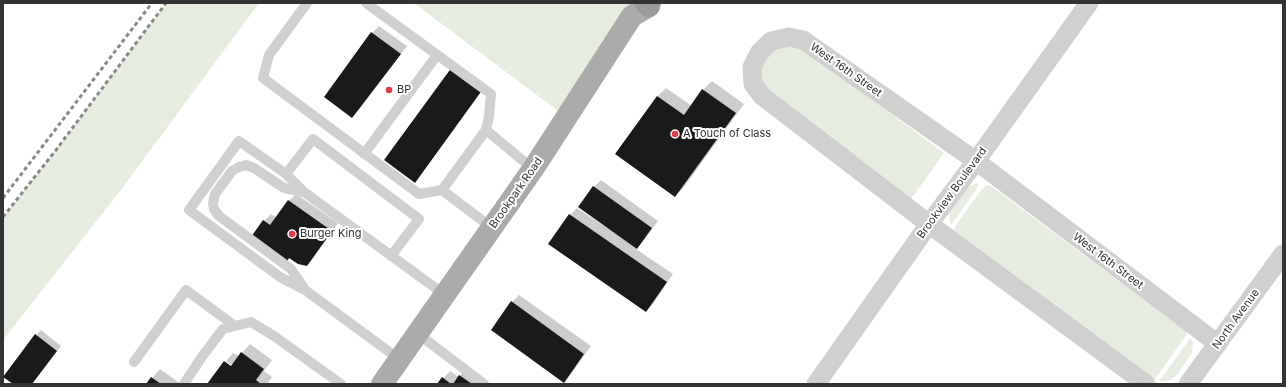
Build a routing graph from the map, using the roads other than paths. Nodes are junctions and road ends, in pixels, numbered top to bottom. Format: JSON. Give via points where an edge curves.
{"nodes":[{"id":1,"x":306,"y":3,"type":"edge"},
{"id":2,"x":366,"y":3,"type":"edge"},
{"id":3,"x":1089,"y":3,"type":"edge"},
{"id":4,"x":648,"y":4,"type":"edge"},
{"id":5,"x":437,"y":55,"type":"junction"},
{"id":6,"x":486,"y":130,"type":"junction"},
{"id":7,"x":364,"y":154,"type":"junction"},
{"id":8,"x":976,"y":161,"type":"junction"},
{"id":9,"x":533,"y":169,"type":"junction"},
{"id":10,"x":286,"y":174,"type":"junction"},
{"id":11,"x":442,"y":190,"type":"junction"},
{"id":12,"x":304,"y":192,"type":"junction"},
{"id":13,"x":929,"y":224,"type":"junction"},
{"id":14,"x":492,"y":228,"type":"junction"},
{"id":15,"x":1283,"y":254,"type":"edge"},
{"id":16,"x":391,"y":256,"type":"junction"},
{"id":17,"x":305,"y":290,"type":"junction"},
{"id":18,"x":445,"y":295,"type":"junction"},
{"id":19,"x":234,"y":326,"type":"junction"},
{"id":20,"x":417,"y":333,"type":"junction"},
{"id":21,"x":1218,"y":344,"type":"junction"},
{"id":22,"x":400,"y":359,"type":"junction"},
{"id":23,"x":134,"y":362,"type":"dead end"},
{"id":24,"x":184,"y":384,"type":"edge"},
{"id":25,"x":341,"y":384,"type":"edge"},
{"id":26,"x":382,"y":384,"type":"edge"},
{"id":27,"x":484,"y":384,"type":"edge"},
{"id":28,"x":816,"y":384,"type":"edge"},
{"id":29,"x":1146,"y":384,"type":"edge"},
{"id":30,"x":1188,"y":384,"type":"edge"}],
"edges":[{"from":1,"to":7,"type":"lane","via":[[269,55],[263,78]]},
{"from":2,"to":5,"type":"lane"},
{"from":3,"to":8,"type":"street","name":"Brookview Boulevard"},
{"from":4,"to":9,"type":"main road","name":"Brookpark Road","via":[[632,16]]},
{"from":5,"to":6,"type":"lane","via":[[491,94]]},
{"from":5,"to":7,"type":"lane"},
{"from":6,"to":9,"type":"lane"},
{"from":6,"to":11,"type":"lane"},
{"from":7,"to":11,"type":"lane","via":[[419,194]]},
{"from":8,"to":13,"type":"street","name":"Brookview Boulevard"},
{"from":8,"to":13,"type":"street","name":"West 16th Street","via":[[803,40],[789,37],[771,41],[759,53],[752,67],[753,84],[762,96]]},
{"from":8,"to":21,"type":"street","name":"West 16th Street"},
{"from":9,"to":14,"type":"main road","name":"Brookpark Road"},
{"from":10,"to":12,"type":"lane"},
{"from":10,"to":16,"type":"lane","via":[[313,139],[419,219]]},
{"from":10,"to":17,"type":"lane","via":[[239,141],[189,210],[280,278]]},
{"from":11,"to":14,"type":"lane"},
{"from":12,"to":16,"type":"lane"},
{"from":12,"to":17,"type":"lane","via":[[284,188],[246,165],[239,166],[232,172],[215,194],[213,203],[219,216],[291,269]]},
{"from":13,"to":28,"type":"street","name":"Brookview Boulevard"},
{"from":13,"to":29,"type":"street","name":"West 16th Street"},
{"from":14,"to":18,"type":"main road","name":"Brookpark Road"},
{"from":15,"to":21,"type":"street","name":"North Avenue"},
{"from":16,"to":18,"type":"lane"},
{"from":17,"to":22,"type":"lane"},
{"from":18,"to":20,"type":"main road","name":"Brookpark Road"},
{"from":19,"to":23,"type":"lane","via":[[186,290]]},
{"from":19,"to":24,"type":"lane","via":[[223,329]]},
{"from":19,"to":25,"type":"lane","via":[[250,322]]},
{"from":20,"to":22,"type":"main road","name":"Brookpark Road"},
{"from":20,"to":27,"type":"lane"},
{"from":21,"to":30,"type":"street","name":"North Avenue"},
{"from":22,"to":26,"type":"main road","name":"Brookpark Road"}]}
